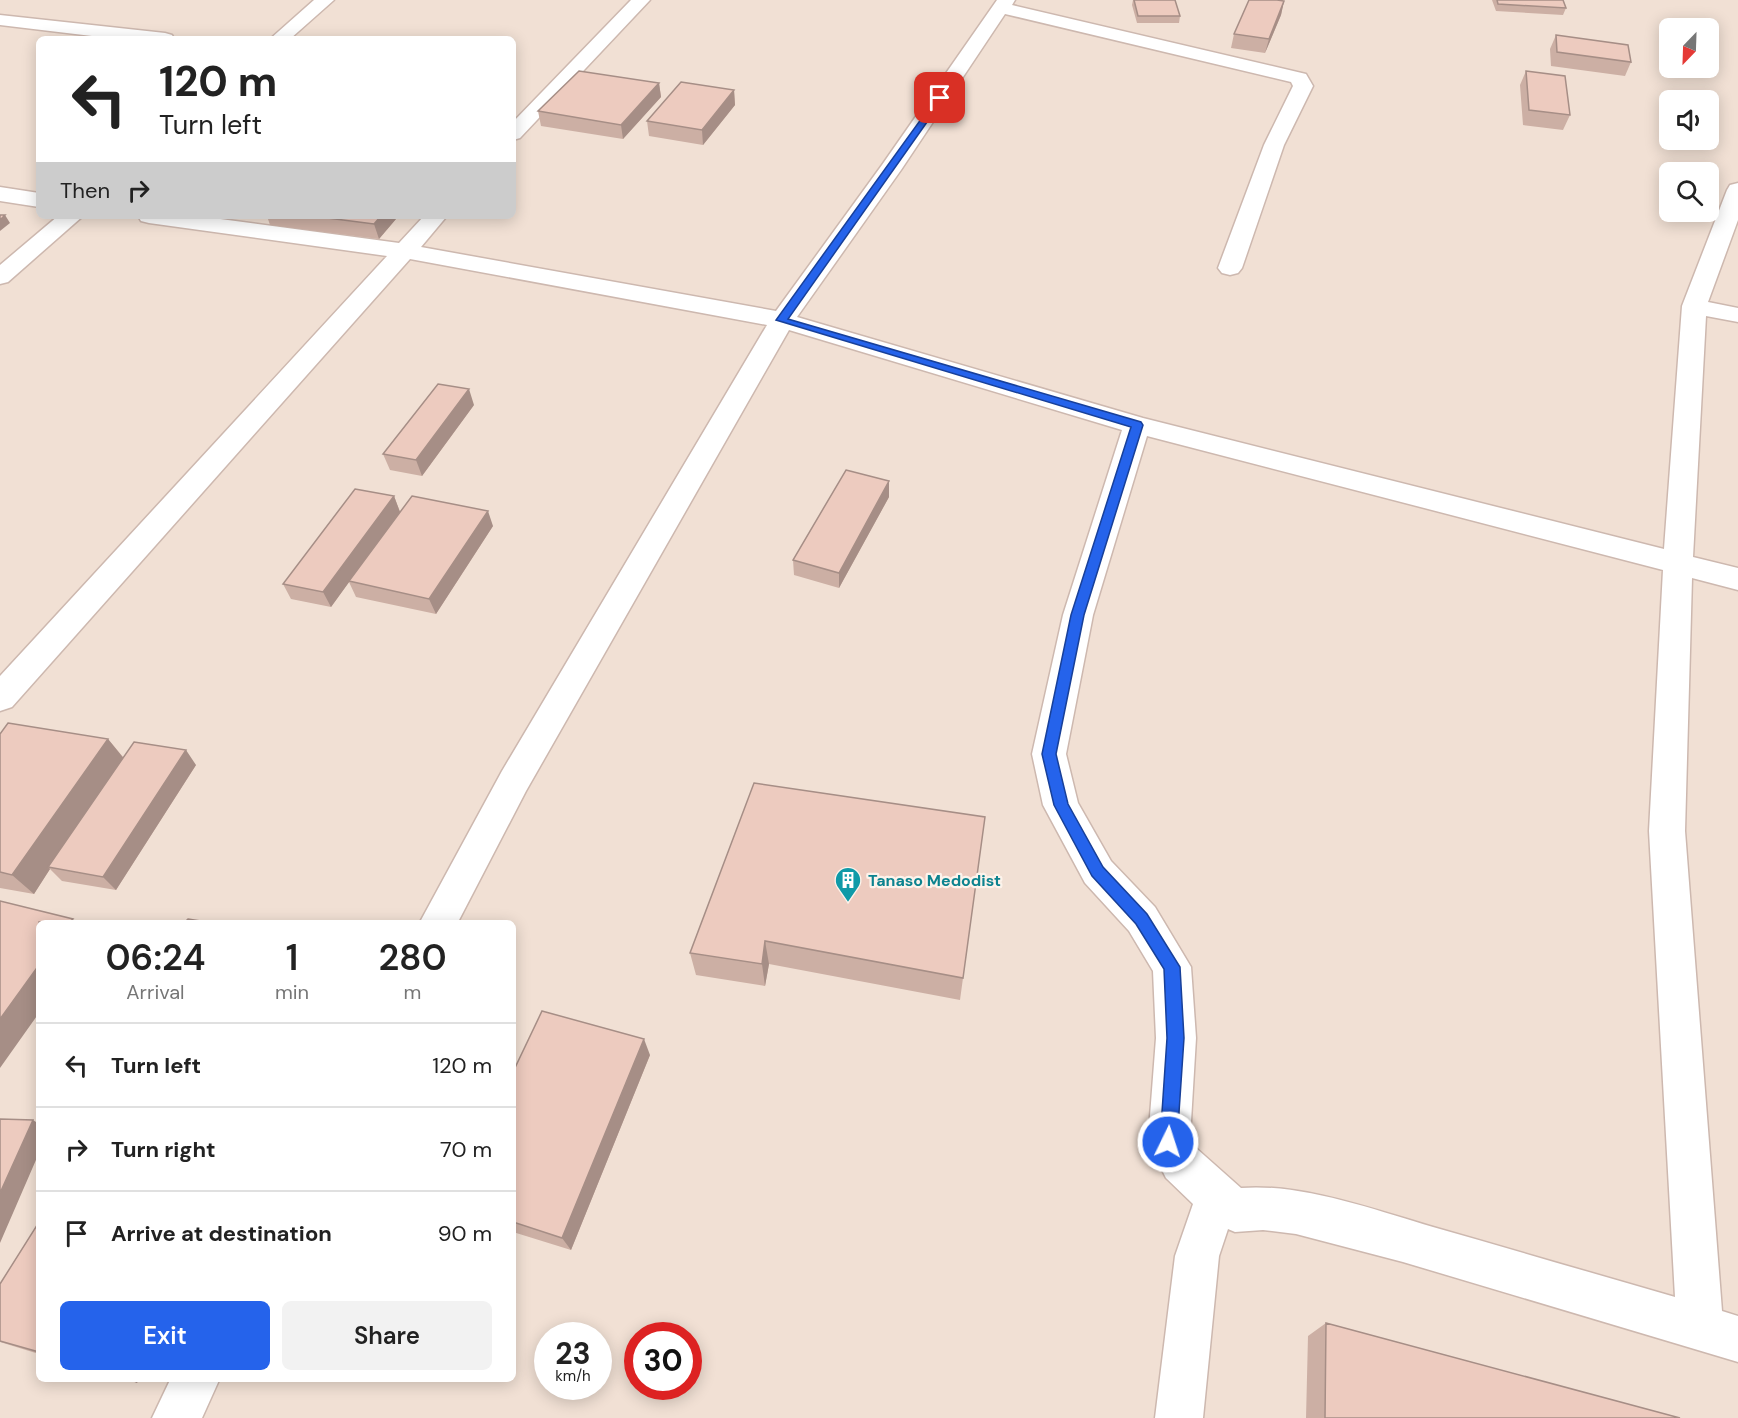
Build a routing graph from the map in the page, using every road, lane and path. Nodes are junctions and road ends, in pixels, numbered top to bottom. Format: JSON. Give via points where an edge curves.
{"nodes":[{"id":1,"x":325,"y":0,"type":"edge"},
{"id":2,"x":640,"y":0,"type":"edge"},
{"id":3,"x":1004,"y":4,"type":"edge"},
{"id":4,"x":0,"y":20,"type":"edge"},
{"id":5,"x":139,"y":36,"type":"edge"},
{"id":6,"x":283,"y":36,"type":"edge"},
{"id":7,"x":516,"y":131,"type":"edge"},
{"id":8,"x":1738,"y":190,"type":"edge"},
{"id":9,"x":0,"y":194,"type":"edge"},
{"id":10,"x":36,"y":200,"type":"edge"},
{"id":11,"x":68,"y":219,"type":"edge"},
{"id":12,"x":172,"y":219,"type":"edge"},
{"id":13,"x":433,"y":219,"type":"edge"},
{"id":14,"x":404,"y":250,"type":"junction"},
{"id":15,"x":1230,"y":268,"type":"dead end"},
{"id":16,"x":0,"y":277,"type":"edge"},
{"id":17,"x":1694,"y":306,"type":"junction"},
{"id":18,"x":1738,"y":315,"type":"edge"},
{"id":19,"x":782,"y":320,"type":"junction"},
{"id":20,"x":1137,"y":425,"type":"junction"},
{"id":21,"x":1678,"y":562,"type":"junction"},
{"id":22,"x":1738,"y":579,"type":"edge"},
{"id":23,"x":0,"y":698,"type":"edge"},
{"id":24,"x":440,"y":920,"type":"edge"},
{"id":25,"x":1217,"y":1197,"type":"junction"},
{"id":26,"x":1719,"y":1332,"type":"edge"},
{"id":27,"x":195,"y":1382,"type":"edge"},
{"id":28,"x":176,"y":1418,"type":"edge"},
{"id":29,"x":1179,"y":1418,"type":"edge"}],
"edges":[{"from":1,"to":6,"type":"street"},
{"from":2,"to":7,"type":"street"},
{"from":3,"to":15,"type":"street","via":[[1299,78],[1303,87],[1274,145]]},
{"from":3,"to":19,"type":"street"},
{"from":4,"to":5,"type":"street"},
{"from":8,"to":17,"type":"street"},
{"from":9,"to":10,"type":"street"},
{"from":11,"to":16,"type":"street"},
{"from":12,"to":14,"type":"street"},
{"from":13,"to":14,"type":"street"},
{"from":14,"to":19,"type":"street"},
{"from":14,"to":23,"type":"street"},
{"from":17,"to":18,"type":"street"},
{"from":17,"to":21,"type":"street"},
{"from":19,"to":20,"type":"street"},
{"from":19,"to":24,"type":"street","via":[[514,781]]},
{"from":20,"to":21,"type":"street"},
{"from":20,"to":25,"type":"street","via":[[1078,615],[1049,754],[1061,805],[1098,872],[1142,919],[1172,967],[1176,1038],[1168,1142],[1181,1163]]},
{"from":21,"to":22,"type":"street"},
{"from":21,"to":26,"type":"street","via":[[1667,831]]},
{"from":25,"to":26,"type":"street","via":[[1235,1210],[1296,1212]]},
{"from":25,"to":29,"type":"street","via":[[1197,1256]]},
{"from":27,"to":28,"type":"street"}]}
